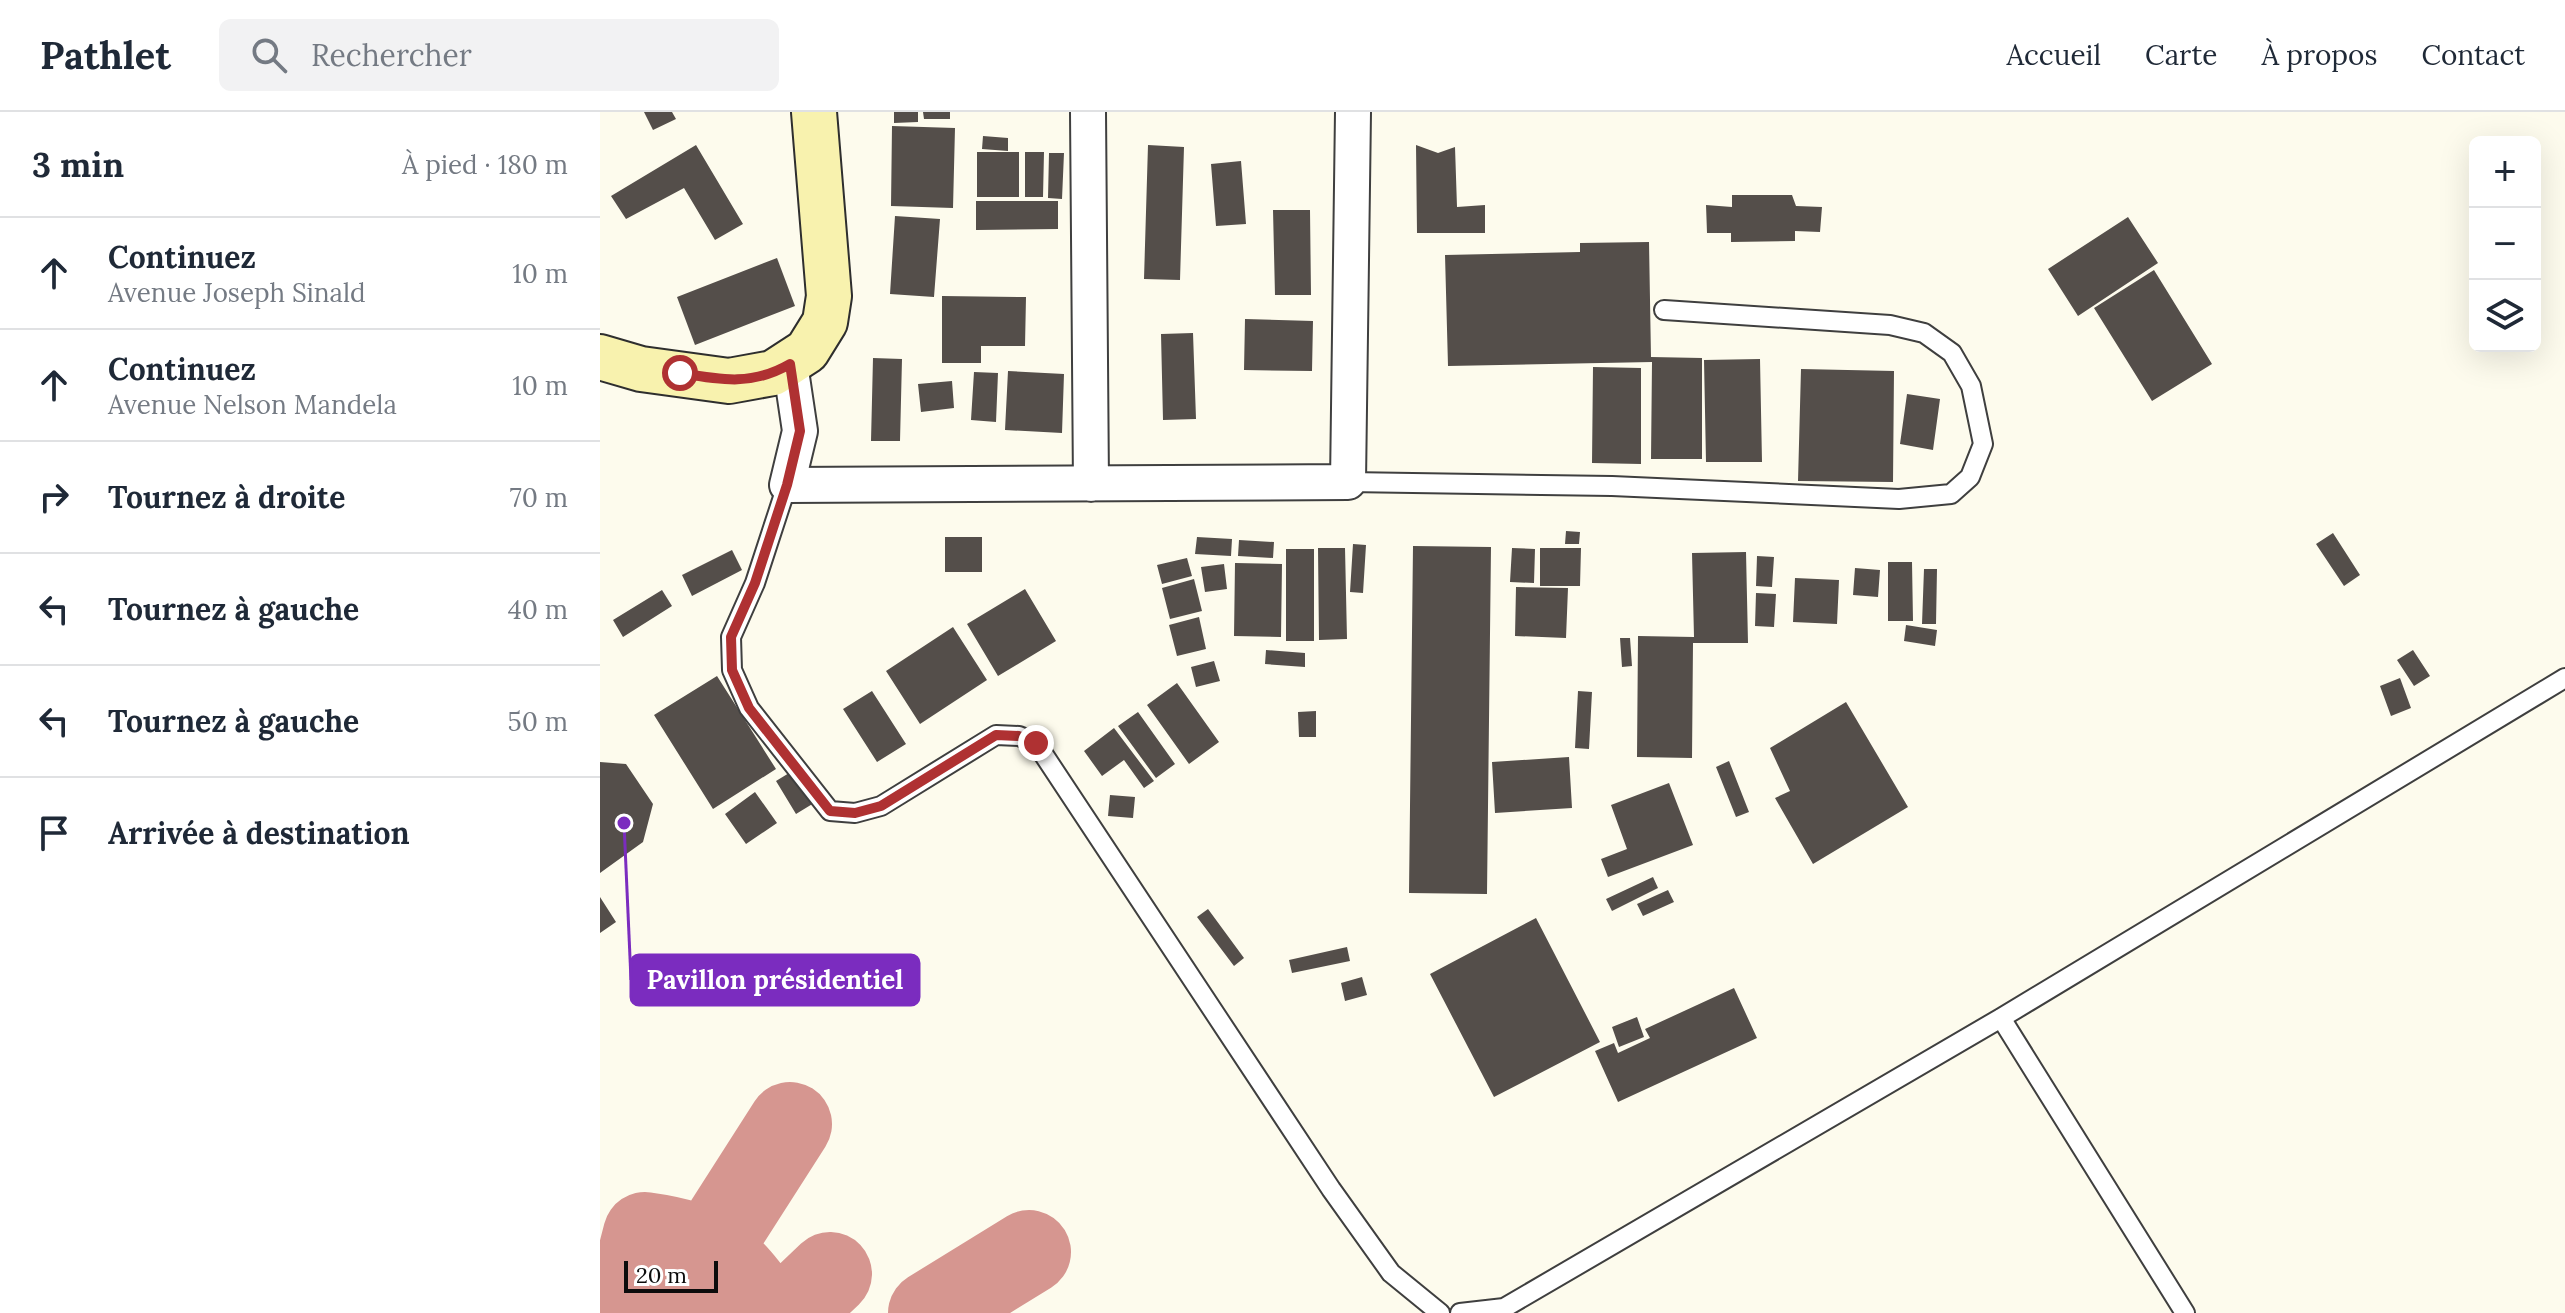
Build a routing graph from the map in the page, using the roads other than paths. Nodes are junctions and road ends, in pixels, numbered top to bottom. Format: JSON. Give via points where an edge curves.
{"nodes":[{"id":1,"x":814,"y":112,"type":"edge"},
{"id":2,"x":1088,"y":112,"type":"edge"},
{"id":3,"x":1353,"y":112,"type":"edge"},
{"id":4,"x":1664,"y":310,"type":"dead end"},
{"id":5,"x":600,"y":339,"type":"edge"},
{"id":6,"x":600,"y":357,"type":"edge"},
{"id":7,"x":790,"y":364,"type":"junction"},
{"id":8,"x":729,"y":381,"type":"junction"},
{"id":9,"x":1348,"y":482,"type":"junction"},
{"id":10,"x":1091,"y":484,"type":"junction"},
{"id":11,"x":787,"y":485,"type":"junction"},
{"id":12,"x":2565,"y":678,"type":"edge"},
{"id":13,"x":2001,"y":1018,"type":"junction"},
{"id":14,"x":1440,"y":1313,"type":"edge"},
{"id":15,"x":1460,"y":1313,"type":"edge"},
{"id":16,"x":2185,"y":1313,"type":"edge"}],
"edges":[{"from":1,"to":7,"type":"street","via":[[829,296],[825,322],[807,351]]},
{"from":2,"to":10,"type":"street"},
{"from":3,"to":9,"type":"street"},
{"from":4,"to":9,"type":"lane","via":[[1890,325],[1924,333],[1952,353],[1971,386],[1983,444],[1970,477],[1951,494],[1899,499],[1612,486]]},
{"from":5,"to":8,"type":"street","via":[[677,355]]},
{"from":6,"to":8,"type":"street","via":[[641,369]]},
{"from":7,"to":8,"type":"street","via":[[773,373]]},
{"from":7,"to":11,"type":"street","via":[[800,431]]},
{"from":9,"to":10,"type":"street"},
{"from":10,"to":11,"type":"street"},
{"from":11,"to":14,"type":"lane","via":[[731,637],[732,670],[749,708],[830,811],[855,813],[881,806],[996,735],[1036,743],[1331,1189],[1391,1273]]},
{"from":12,"to":13,"type":"lane"},
{"from":13,"to":15,"type":"lane","via":[[1504,1308]]},
{"from":13,"to":16,"type":"lane"}]}
